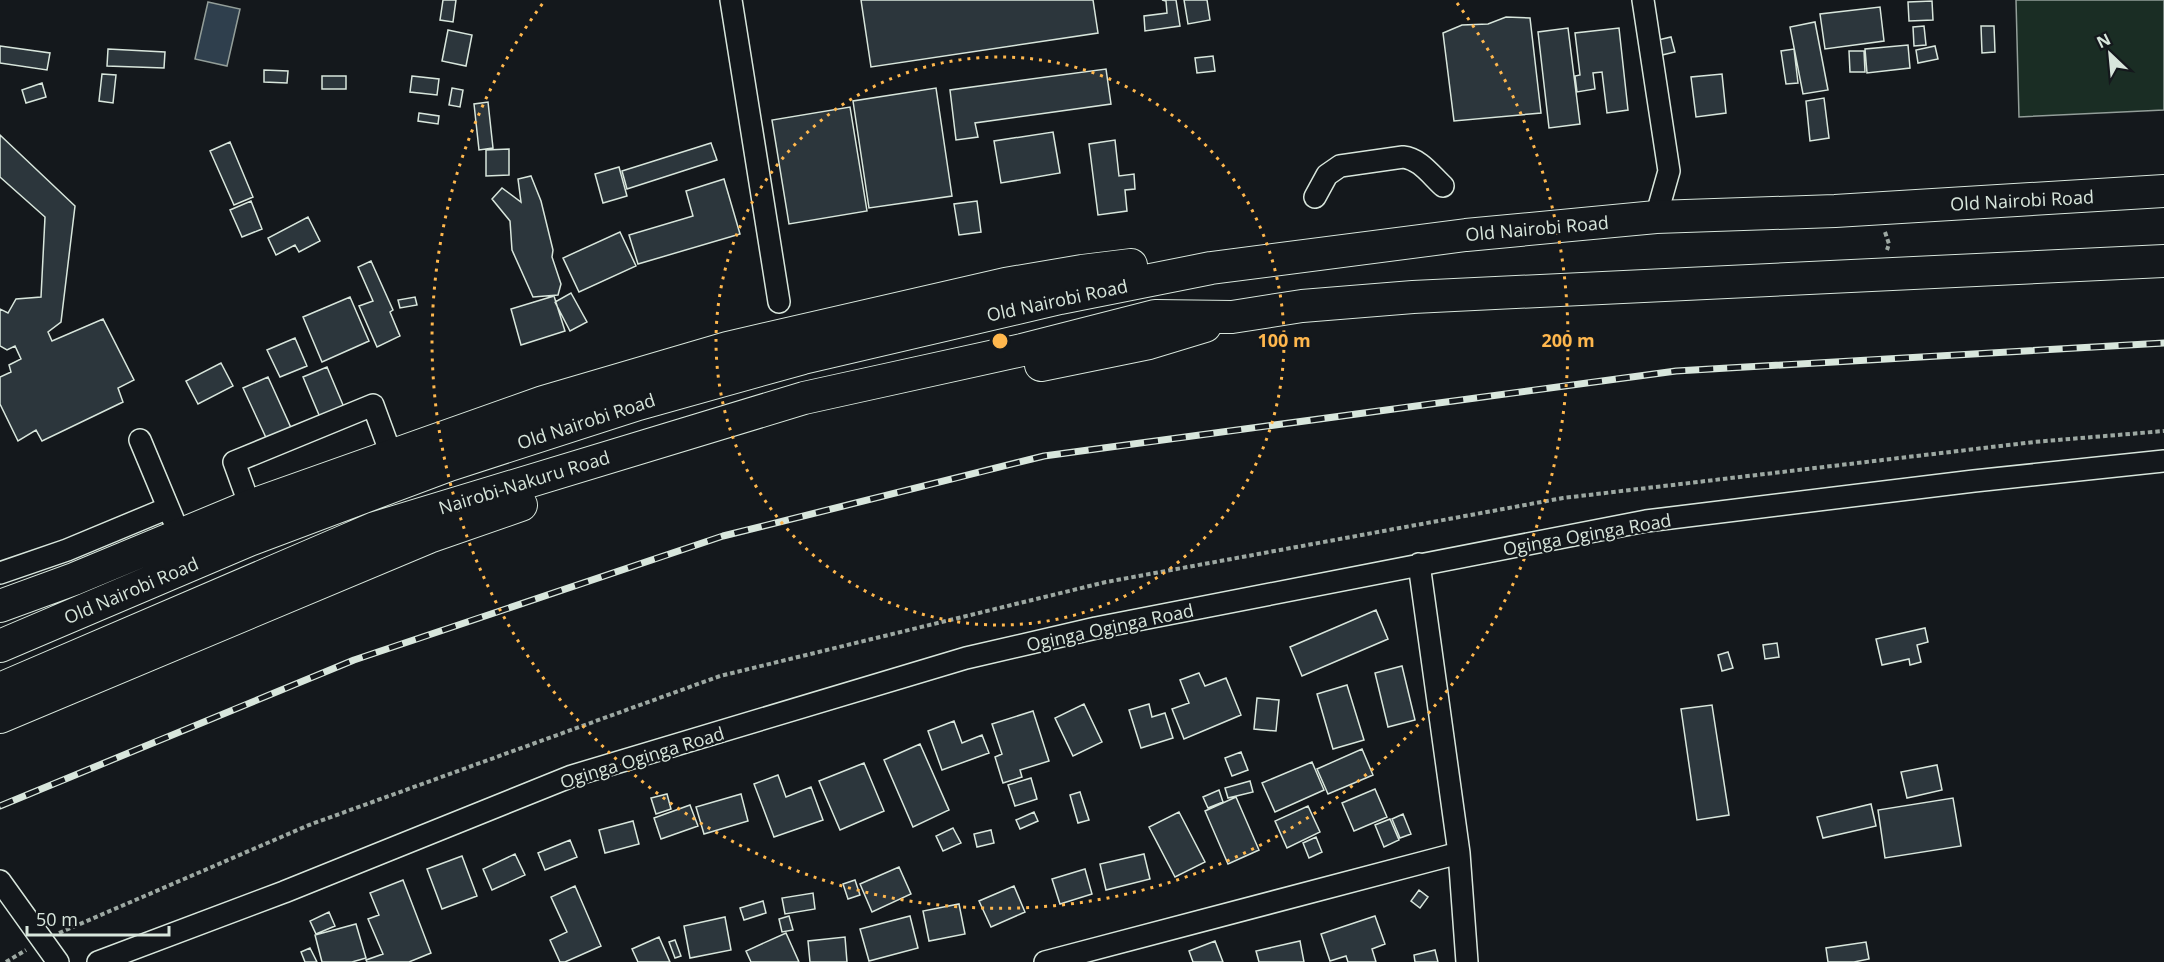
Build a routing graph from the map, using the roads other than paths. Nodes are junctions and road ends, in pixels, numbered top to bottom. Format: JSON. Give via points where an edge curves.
{"nodes":[{"id":1,"x":731,"y":0,"type":"edge"},
{"id":2,"x":1644,"y":0,"type":"edge"},
{"id":3,"x":1443,"y":186,"type":"dead end"},
{"id":4,"x":2164,"y":191,"type":"edge"},
{"id":5,"x":1315,"y":197,"type":"dead end"},
{"id":6,"x":1656,"y":217,"type":"junction"},
{"id":7,"x":2164,"y":261,"type":"edge"},
{"id":8,"x":1211,"y":268,"type":"junction"},
{"id":9,"x":779,"y":302,"type":"dead end"},
{"id":10,"x":1232,"y":317,"type":"junction"},
{"id":11,"x":1068,"y":337,"type":"joint"},
{"id":12,"x":140,"y":440,"type":"dead end"},
{"id":13,"x":392,"y":457,"type":"junction"},
{"id":14,"x":2164,"y":461,"type":"edge"},
{"id":15,"x":250,"y":506,"type":"junction"},
{"id":16,"x":174,"y":522,"type":"junction"},
{"id":17,"x":1419,"y":564,"type":"junction"},
{"id":18,"x":0,"y":573,"type":"edge"},
{"id":19,"x":0,"y":606,"type":"edge"},
{"id":20,"x":0,"y":646,"type":"edge"},
{"id":21,"x":0,"y":689,"type":"edge"},
{"id":22,"x":0,"y":717,"type":"edge"},
{"id":23,"x":1460,"y":853,"type":"junction"},
{"id":24,"x":0,"y":881,"type":"edge"},
{"id":25,"x":58,"y":962,"type":"edge"},
{"id":26,"x":98,"y":962,"type":"edge"},
{"id":27,"x":1045,"y":962,"type":"edge"},
{"id":28,"x":1467,"y":962,"type":"edge"}],
"edges":[{"from":1,"to":9,"type":"street"},
{"from":2,"to":6,"type":"street","via":[[1669,171]]},
{"from":3,"to":5,"type":"street","via":[[1418,161],[1403,157],[1340,166],[1327,175]]},
{"from":4,"to":6,"type":"highway","name":"Old Nairobi Road","via":[[1836,211]]},
{"from":6,"to":8,"type":"highway","name":"Old Nairobi Road","via":[[1466,235]]},
{"from":7,"to":10,"type":"highway","name":"Old Nairobi Road","via":[[1413,297],[1302,306]]},
{"from":8,"to":13,"type":"highway","via":[[1132,265],[1082,271],[1005,284],[739,345],[543,402]]},
{"from":8,"to":20,"type":"highway","name":"Old Nairobi Road","via":[[1060,298],[803,358],[638,404],[494,451],[249,540]]},
{"from":10,"to":11,"type":"highway","name":"Old Nairobi Road","via":[[1155,316]]},
{"from":10,"to":22,"type":"highway","via":[[1149,343],[793,422],[582,484],[429,537]]},
{"from":11,"to":21,"type":"highway","name":"Nairobi-Nakuru Road","via":[[804,398],[375,528]]},
{"from":12,"to":16,"type":"street"},
{"from":13,"to":15,"type":"highway"},
{"from":13,"to":15,"type":"street","via":[[373,405],[234,462]]},
{"from":14,"to":17,"type":"street","name":"Oginga Oginga Road","via":[[1647,521]]},
{"from":15,"to":16,"type":"highway"},
{"from":16,"to":18,"type":"street","via":[[66,550]]},
{"from":16,"to":19,"type":"highway","via":[[74,579]]},
{"from":17,"to":23,"type":"street"},
{"from":17,"to":26,"type":"street","name":"Oginga Oginga Road","via":[[966,658],[572,776]]},
{"from":23,"to":27,"type":"street"},
{"from":23,"to":28,"type":"street"},
{"from":24,"to":25,"type":"street"}]}
